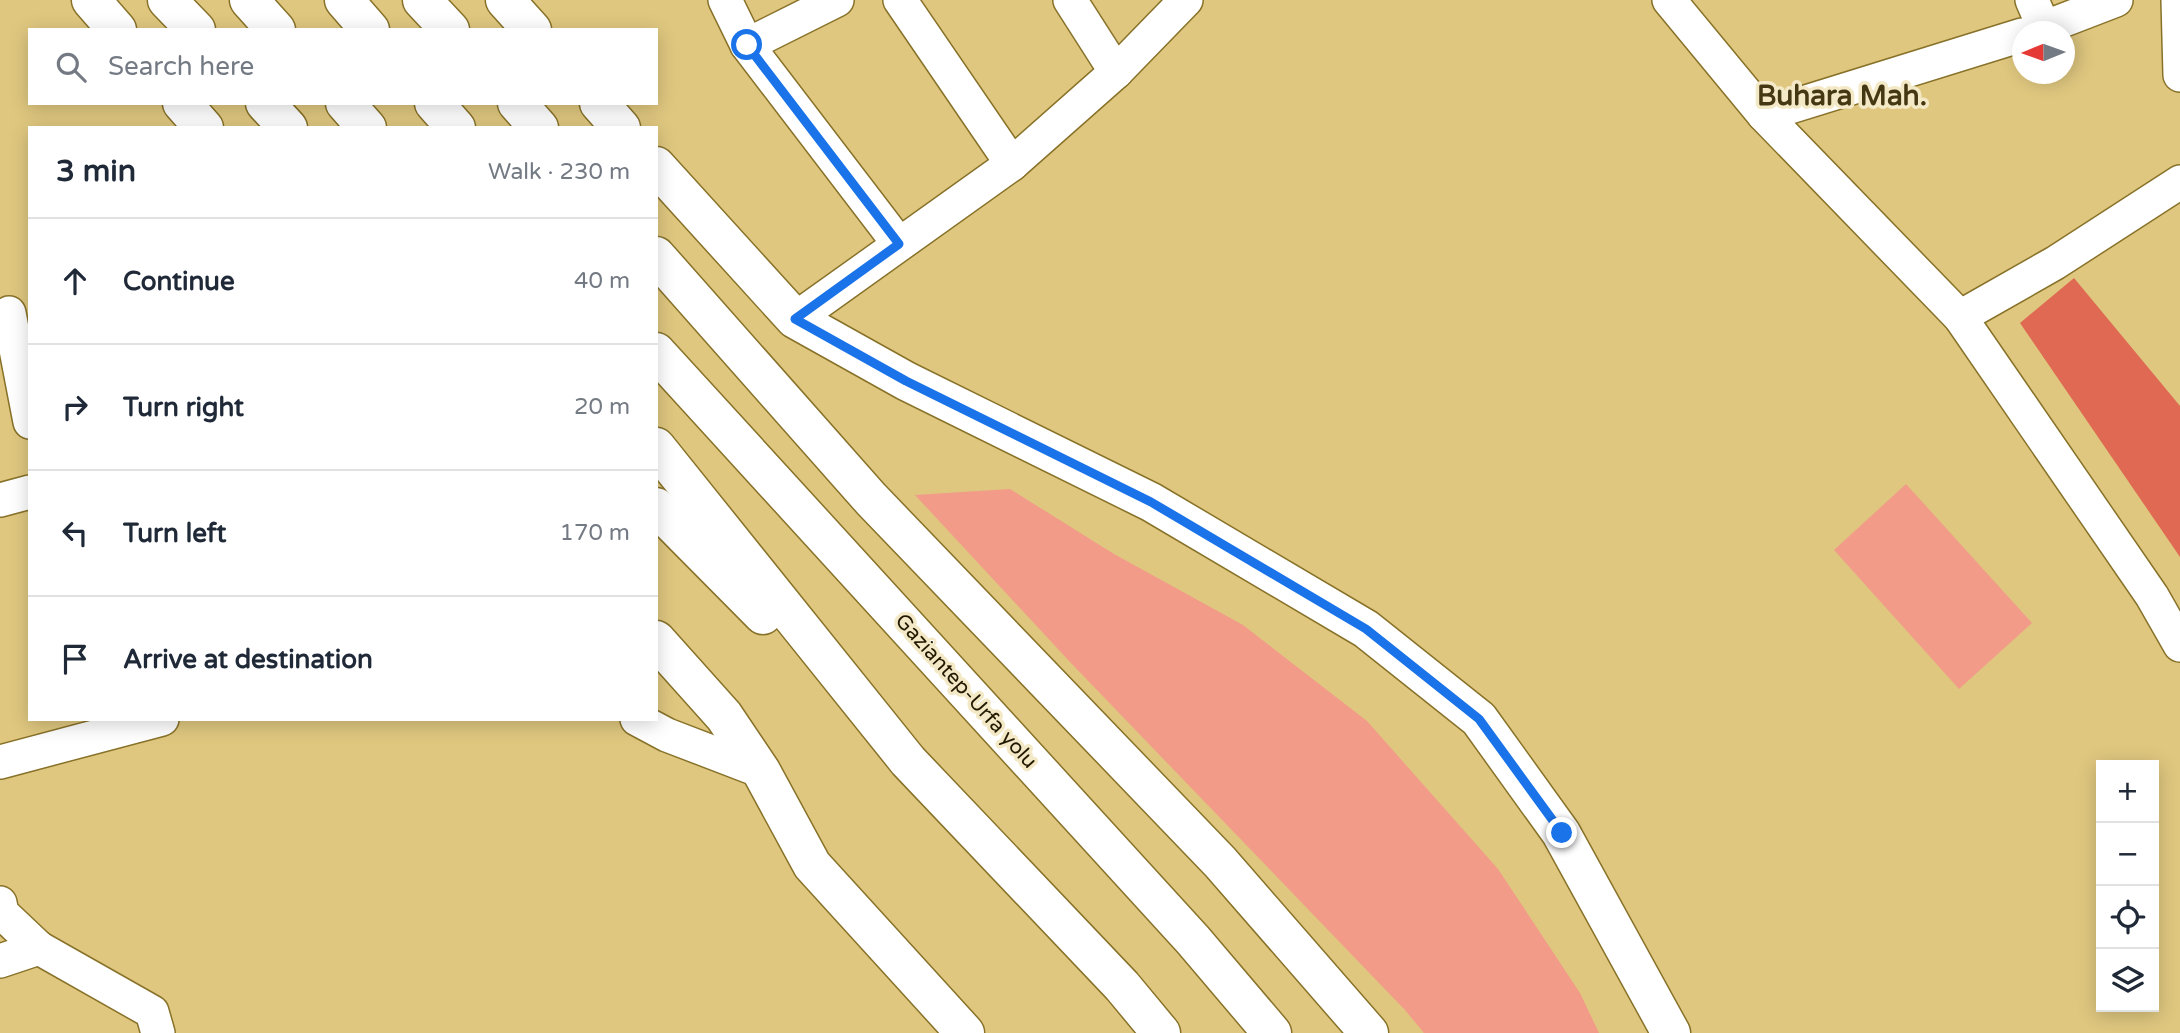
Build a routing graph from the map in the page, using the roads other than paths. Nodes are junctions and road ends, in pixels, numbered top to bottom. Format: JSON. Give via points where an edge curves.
{"nodes":[{"id":1,"x":91,"y":0,"type":"edge"},
{"id":2,"x":167,"y":0,"type":"edge"},
{"id":3,"x":249,"y":0,"type":"edge"},
{"id":4,"x":344,"y":0,"type":"edge"},
{"id":5,"x":422,"y":0,"type":"edge"},
{"id":6,"x":505,"y":0,"type":"edge"},
{"id":7,"x":725,"y":0,"type":"edge"},
{"id":8,"x":837,"y":0,"type":"edge"},
{"id":9,"x":901,"y":0,"type":"edge"},
{"id":10,"x":1070,"y":0,"type":"edge"},
{"id":11,"x":1186,"y":0,"type":"edge"},
{"id":12,"x":2116,"y":0,"type":"edge"},
{"id":13,"x":2178,"y":0,"type":"edge"},
{"id":14,"x":1679,"y":3,"type":"edge"},
{"id":15,"x":2040,"y":21,"type":"edge"},
{"id":16,"x":115,"y":28,"type":"edge"},
{"id":17,"x":194,"y":28,"type":"edge"},
{"id":18,"x":274,"y":28,"type":"edge"},
{"id":19,"x":368,"y":28,"type":"edge"},
{"id":20,"x":448,"y":28,"type":"edge"},
{"id":21,"x":530,"y":28,"type":"edge"},
{"id":22,"x":2012,"y":30,"type":"edge"},
{"id":23,"x":747,"y":45,"type":"junction"},
{"id":24,"x":1116,"y":72,"type":"junction"},
{"id":25,"x":2180,"y":75,"type":"edge"},
{"id":26,"x":184,"y":105,"type":"edge"},
{"id":27,"x":267,"y":105,"type":"edge"},
{"id":28,"x":347,"y":105,"type":"edge"},
{"id":29,"x":436,"y":105,"type":"edge"},
{"id":30,"x":519,"y":105,"type":"edge"},
{"id":31,"x":601,"y":105,"type":"edge"},
{"id":32,"x":1764,"y":115,"type":"junction"},
{"id":33,"x":202,"y":126,"type":"edge"},
{"id":34,"x":286,"y":126,"type":"edge"},
{"id":35,"x":365,"y":126,"type":"edge"},
{"id":36,"x":454,"y":126,"type":"edge"},
{"id":37,"x":537,"y":126,"type":"edge"},
{"id":38,"x":619,"y":126,"type":"edge"},
{"id":39,"x":1012,"y":164,"type":"junction"},
{"id":40,"x":658,"y":168,"type":"edge"},
{"id":41,"x":2180,"y":182,"type":"edge"},
{"id":42,"x":899,"y":244,"type":"junction"},
{"id":43,"x":658,"y":258,"type":"edge"},
{"id":44,"x":13,"y":312,"type":"edge"},
{"id":45,"x":1960,"y":317,"type":"junction"},
{"id":46,"x":795,"y":319,"type":"junction"},
{"id":47,"x":658,"y":354,"type":"edge"},
{"id":48,"x":28,"y":409,"type":"edge"},
{"id":49,"x":658,"y":449,"type":"edge"},
{"id":50,"x":28,"y":493,"type":"edge"},
{"id":51,"x":0,"y":500,"type":"edge"},
{"id":52,"x":658,"y":509,"type":"edge"},
{"id":53,"x":658,"y":642,"type":"edge"},
{"id":54,"x":2180,"y":645,"type":"edge"},
{"id":55,"x":148,"y":721,"type":"edge"},
{"id":56,"x":641,"y":721,"type":"edge"},
{"id":57,"x":128,"y":724,"type":"edge"},
{"id":58,"x":908,"y":761,"type":"junction"},
{"id":59,"x":0,"y":762,"type":"edge"},
{"id":60,"x":761,"y":771,"type":"junction"},
{"id":61,"x":0,"y":903,"type":"edge"},
{"id":62,"x":39,"y":948,"type":"junction"},
{"id":63,"x":0,"y":961,"type":"edge"},
{"id":64,"x":158,"y":1033,"type":"edge"},
{"id":65,"x":965,"y":1033,"type":"edge"},
{"id":66,"x":1161,"y":1033,"type":"edge"},
{"id":67,"x":1272,"y":1033,"type":"edge"},
{"id":68,"x":1369,"y":1033,"type":"edge"},
{"id":69,"x":1671,"y":1033,"type":"edge"}],
"edges":[{"from":1,"to":16,"type":"main road"},
{"from":2,"to":17,"type":"main road"},
{"from":3,"to":18,"type":"main road"},
{"from":4,"to":19,"type":"main road"},
{"from":5,"to":20,"type":"main road"},
{"from":6,"to":21,"type":"main road"},
{"from":7,"to":23,"type":"street"},
{"from":8,"to":23,"type":"street"},
{"from":9,"to":39,"type":"street"},
{"from":10,"to":24,"type":"street"},
{"from":11,"to":24,"type":"street"},
{"from":12,"to":15,"type":"street"},
{"from":13,"to":25,"type":"street"},
{"from":14,"to":32,"type":"street"},
{"from":22,"to":32,"type":"street"},
{"from":23,"to":42,"type":"street"},
{"from":24,"to":39,"type":"street"},
{"from":26,"to":33,"type":"main road"},
{"from":27,"to":34,"type":"main road"},
{"from":28,"to":35,"type":"main road"},
{"from":29,"to":36,"type":"main road"},
{"from":30,"to":37,"type":"main road"},
{"from":31,"to":38,"type":"main road"},
{"from":32,"to":45,"type":"street"},
{"from":39,"to":42,"type":"street"},
{"from":40,"to":46,"type":"main road"},
{"from":41,"to":45,"type":"street","via":[[2055,263]]},
{"from":42,"to":46,"type":"street"},
{"from":43,"to":68,"type":"main road","via":[[871,499],[1220,862]]},
{"from":44,"to":48,"type":"street"},
{"from":45,"to":54,"type":"street"},
{"from":46,"to":69,"type":"main road","via":[[906,381],[1151,502],[1366,629],[1479,719],[1562,833]]},
{"from":47,"to":67,"type":"main road","name":"Gaziantep-Urfa yolu","via":[[1193,940]]},
{"from":49,"to":58,"type":"main road"},
{"from":50,"to":51,"type":"street"},
{"from":52,"to":58,"type":"main road"},
{"from":53,"to":60,"type":"main road","via":[[724,716]]},
{"from":55,"to":57,"type":"street"},
{"from":56,"to":60,"type":"street"},
{"from":57,"to":59,"type":"street"},
{"from":58,"to":66,"type":"main road"},
{"from":60,"to":65,"type":"main road","via":[[812,865]]},
{"from":61,"to":62,"type":"street","via":[[2,913]]},
{"from":62,"to":63,"type":"street"},
{"from":62,"to":64,"type":"street","via":[[152,1012]]}]}
